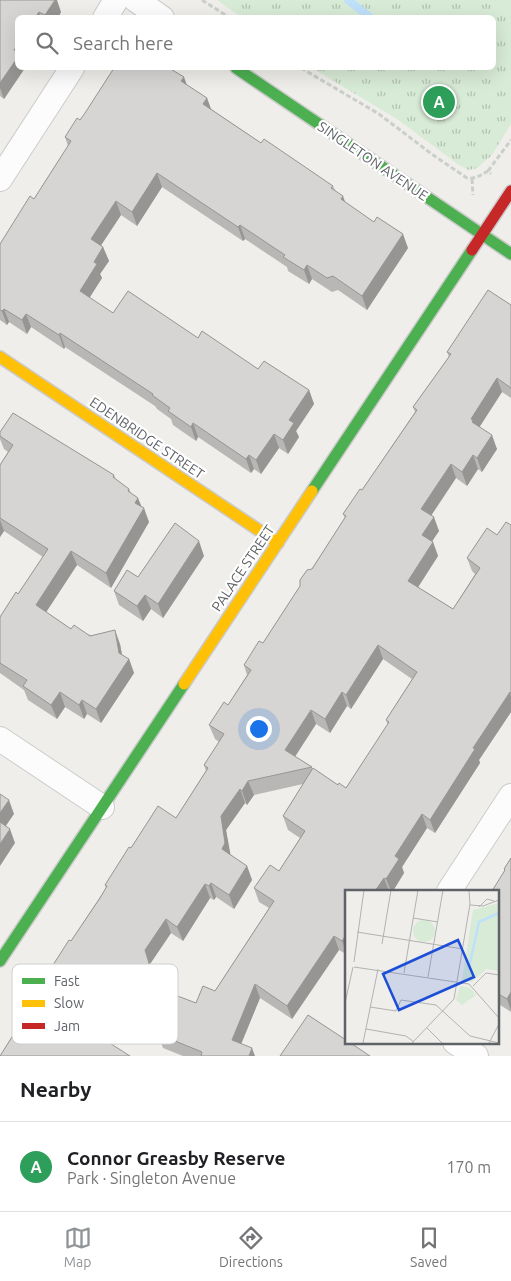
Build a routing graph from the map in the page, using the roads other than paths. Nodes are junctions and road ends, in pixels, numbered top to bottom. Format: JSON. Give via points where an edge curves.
{"nodes":[{"id":1,"x":116,"y":0,"type":"edge"},
{"id":2,"x":136,"y":0,"type":"edge"},
{"id":3,"x":107,"y":15,"type":"edge"},
{"id":4,"x":158,"y":15,"type":"edge"},
{"id":5,"x":71,"y":70,"type":"edge"},
{"id":6,"x":239,"y":70,"type":"edge"},
{"id":7,"x":0,"y":179,"type":"edge"},
{"id":8,"x":511,"y":191,"type":"edge"},
{"id":9,"x":482,"y":234,"type":"junction"},
{"id":10,"x":511,"y":254,"type":"edge"},
{"id":11,"x":0,"y":357,"type":"edge"},
{"id":12,"x":278,"y":543,"type":"junction"},
{"id":13,"x":0,"y":739,"type":"edge"},
{"id":14,"x":511,"y":796,"type":"edge"},
{"id":15,"x":102,"y":807,"type":"junction"},
{"id":16,"x":450,"y":890,"type":"edge"},
{"id":17,"x":0,"y":961,"type":"edge"},
{"id":18,"x":458,"y":1044,"type":"edge"},
{"id":19,"x":476,"y":1056,"type":"edge"}],
"edges":[{"from":1,"to":3,"type":"street"},
{"from":2,"to":4,"type":"street"},
{"from":5,"to":7,"type":"street"},
{"from":6,"to":9,"type":"street","name":"SINGLETON AVENUE"},
{"from":8,"to":9,"type":"street","name":"PALACE STREET"},
{"from":9,"to":10,"type":"street","name":"SINGLETON AVENUE"},
{"from":9,"to":12,"type":"street","name":"PALACE STREET"},
{"from":11,"to":12,"type":"street","name":"EDENBRIDGE STREET"},
{"from":12,"to":15,"type":"street","name":"PALACE STREET"},
{"from":13,"to":15,"type":"street"},
{"from":14,"to":16,"type":"street"},
{"from":15,"to":17,"type":"street","name":"PALACE STREET"},
{"from":18,"to":19,"type":"street"}]}
